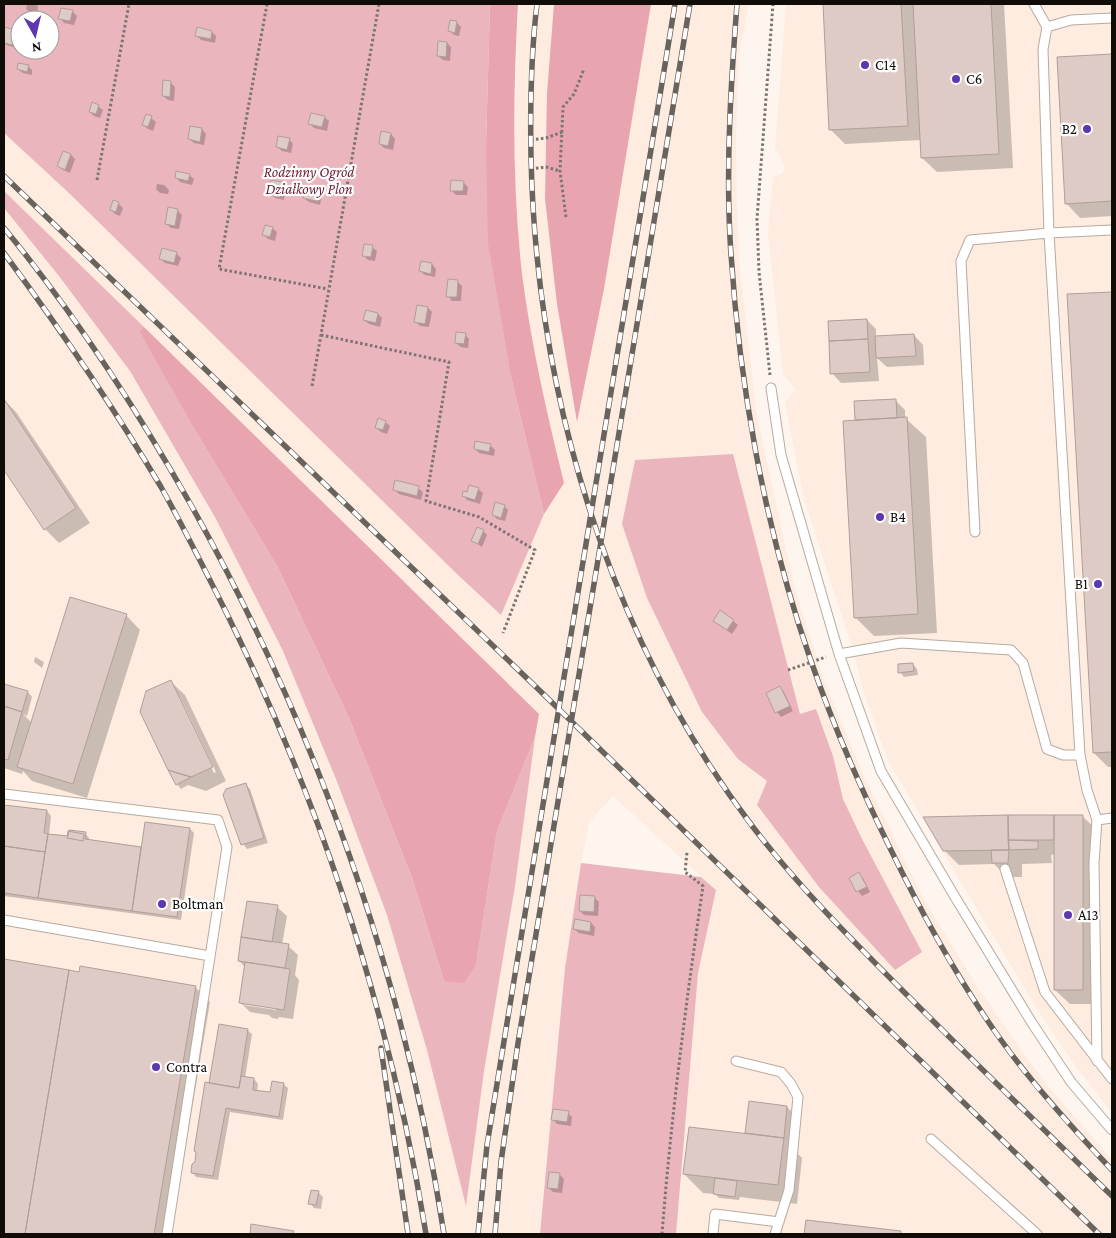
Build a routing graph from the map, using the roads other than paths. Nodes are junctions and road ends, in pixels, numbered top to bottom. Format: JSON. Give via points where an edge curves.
{"nodes":[{"id":1,"x":1034,"y":4,"type":"edge"},
{"id":2,"x":1112,"y":18,"type":"edge"},
{"id":3,"x":1047,"y":27,"type":"junction"},
{"id":4,"x":1112,"y":230,"type":"edge"},
{"id":5,"x":1049,"y":233,"type":"junction"},
{"id":6,"x":771,"y":388,"type":"road end"},
{"id":7,"x":975,"y":532,"type":"dead end"},
{"id":8,"x":839,"y":654,"type":"junction"},
{"id":9,"x":1080,"y":755,"type":"junction"},
{"id":10,"x":4,"y":794,"type":"edge"},
{"id":11,"x":1112,"y":818,"type":"edge"},
{"id":12,"x":1097,"y":820,"type":"junction"},
{"id":13,"x":1005,"y":869,"type":"dead end"},
{"id":14,"x":4,"y":920,"type":"edge"},
{"id":15,"x":210,"y":956,"type":"junction"},
{"id":16,"x":736,"y":1061,"type":"dead end"},
{"id":17,"x":1097,"y":1061,"type":"junction"},
{"id":18,"x":1112,"y":1079,"type":"edge"},
{"id":19,"x":1112,"y":1130,"type":"edge"},
{"id":20,"x":931,"y":1139,"type":"dead end"},
{"id":21,"x":779,"y":1222,"type":"junction"},
{"id":22,"x":167,"y":1234,"type":"edge"},
{"id":23,"x":712,"y":1234,"type":"edge"},
{"id":24,"x":775,"y":1234,"type":"edge"},
{"id":25,"x":1038,"y":1234,"type":"edge"}],
"edges":[{"from":1,"to":3,"type":"lane"},
{"from":2,"to":3,"type":"lane","via":[[1071,20]]},
{"from":3,"to":5,"type":"lane","via":[[1043,49]]},
{"from":4,"to":5,"type":"lane"},
{"from":5,"to":7,"type":"lane","via":[[970,240],[961,261]]},
{"from":5,"to":9,"type":"lane"},
{"from":6,"to":8,"type":"lane","via":[[781,455]]},
{"from":8,"to":9,"type":"lane","via":[[901,643],[1011,650],[1023,663],[1047,748],[1063,756]]},
{"from":8,"to":19,"type":"lane","via":[[881,771],[1032,1022],[1071,1082]]},
{"from":9,"to":12,"type":"lane"},
{"from":10,"to":15,"type":"lane","via":[[218,820],[227,847]]},
{"from":11,"to":12,"type":"lane"},
{"from":12,"to":17,"type":"lane","via":[[1094,863]]},
{"from":13,"to":17,"type":"lane","via":[[1045,992]]},
{"from":14,"to":15,"type":"lane"},
{"from":15,"to":22,"type":"lane"},
{"from":16,"to":21,"type":"lane","via":[[782,1072],[798,1097],[789,1190]]},
{"from":17,"to":18,"type":"lane"},
{"from":20,"to":25,"type":"lane"},
{"from":21,"to":23,"type":"lane","via":[[715,1214]]},
{"from":21,"to":24,"type":"lane"}]}
